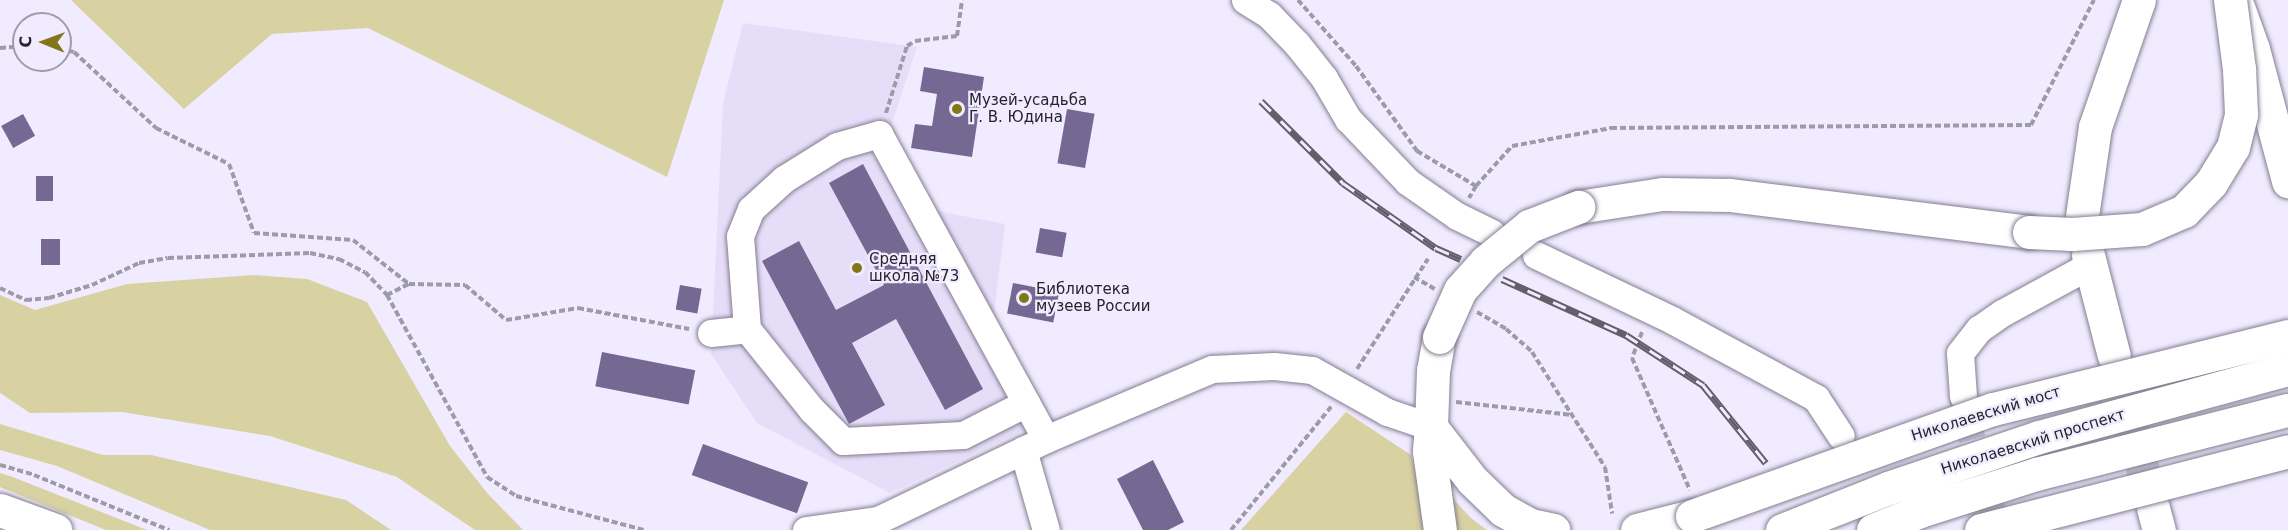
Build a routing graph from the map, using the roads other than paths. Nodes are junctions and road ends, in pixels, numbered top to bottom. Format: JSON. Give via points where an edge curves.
{"nodes":[{"id":1,"x":1245,"y":0,"type":"edge"},
{"id":2,"x":2139,"y":0,"type":"edge"},
{"id":3,"x":2230,"y":0,"type":"edge"},
{"id":4,"x":2235,"y":0,"type":"edge"},
{"id":5,"x":2288,"y":181,"type":"edge"},
{"id":6,"x":2082,"y":216,"type":"dead end"},
{"id":7,"x":1492,"y":233,"type":"dead end"},
{"id":8,"x":1536,"y":255,"type":"dead end"},
{"id":9,"x":2089,"y":260,"type":"joint"},
{"id":10,"x":747,"y":329,"type":"junction"},
{"id":11,"x":711,"y":333,"type":"road end"},
{"id":12,"x":2288,"y":336,"type":"edge"},
{"id":13,"x":2114,"y":356,"type":"tunnel mouth"},
{"id":14,"x":2288,"y":369,"type":"edge"},
{"id":15,"x":1963,"y":396,"type":"tunnel mouth"},
{"id":16,"x":1026,"y":403,"type":"junction"},
{"id":17,"x":2288,"y":410,"type":"edge"},
{"id":18,"x":1431,"y":427,"type":"junction"},
{"id":19,"x":1841,"y":436,"type":"dead end"},
{"id":20,"x":1034,"y":445,"type":"junction"},
{"id":21,"x":2288,"y":451,"type":"edge"},
{"id":22,"x":0,"y":510,"type":"edge"},
{"id":23,"x":1624,"y":521,"type":"edge"},
{"id":24,"x":1541,"y":528,"type":"edge"},
{"id":25,"x":55,"y":530,"type":"edge"},
{"id":26,"x":806,"y":530,"type":"edge"},
{"id":27,"x":1046,"y":530,"type":"edge"},
{"id":28,"x":1440,"y":530,"type":"edge"},
{"id":29,"x":1782,"y":530,"type":"edge"},
{"id":30,"x":1873,"y":530,"type":"edge"},
{"id":31,"x":1981,"y":530,"type":"edge"}],
"edges":[{"from":1,"to":7,"type":"street","via":[[1269,15],[1297,44],[1324,78],[1348,119],[1408,182],[1457,216]]},
{"from":2,"to":6,"type":"main road","via":[[2095,127]]},
{"from":3,"to":18,"type":"main road","bridge":true,"via":[[2241,114],[2232,147],[2211,183],[2184,211],[2142,230],[2072,234],[1729,195],[1662,194],[1578,207],[1529,226],[1485,262],[1460,290],[1439,337],[1433,370]]},
{"from":4,"to":5,"type":"main road","via":[[2253,49]]},
{"from":8,"to":19,"type":"street","via":[[1682,325],[1816,398]]},
{"from":9,"to":13,"type":"main road"},
{"from":9,"to":15,"type":"street","via":[[1979,329],[1960,353]]},
{"from":10,"to":11,"type":"street"},
{"from":10,"to":16,"type":"street","via":[[812,410],[843,441],[963,435]]},
{"from":10,"to":16,"type":"street","via":[[740,236],[751,209],[784,179],[837,146],[879,134]]},
{"from":12,"to":23,"type":"main road","name":"Николаевский мост","bridge":true,"via":[[1993,409]]},
{"from":14,"to":29,"type":"main road","name":"Николаевский проспект","bridge":true,"via":[[2039,437],[1888,488]]},
{"from":16,"to":20,"type":"street"},
{"from":17,"to":30,"type":"main road","bridge":true,"via":[[2036,474]]},
{"from":18,"to":20,"type":"street","via":[[1387,412],[1312,370],[1212,369]]},
{"from":18,"to":24,"type":"main road","via":[[1472,480],[1503,510]]},
{"from":18,"to":28,"type":"main road","via":[[1429,451]]},
{"from":20,"to":26,"type":"street","via":[[878,520]]},
{"from":20,"to":27,"type":"street"},
{"from":21,"to":31,"type":"main road","bridge":true},
{"from":22,"to":25,"type":"main road"}]}
